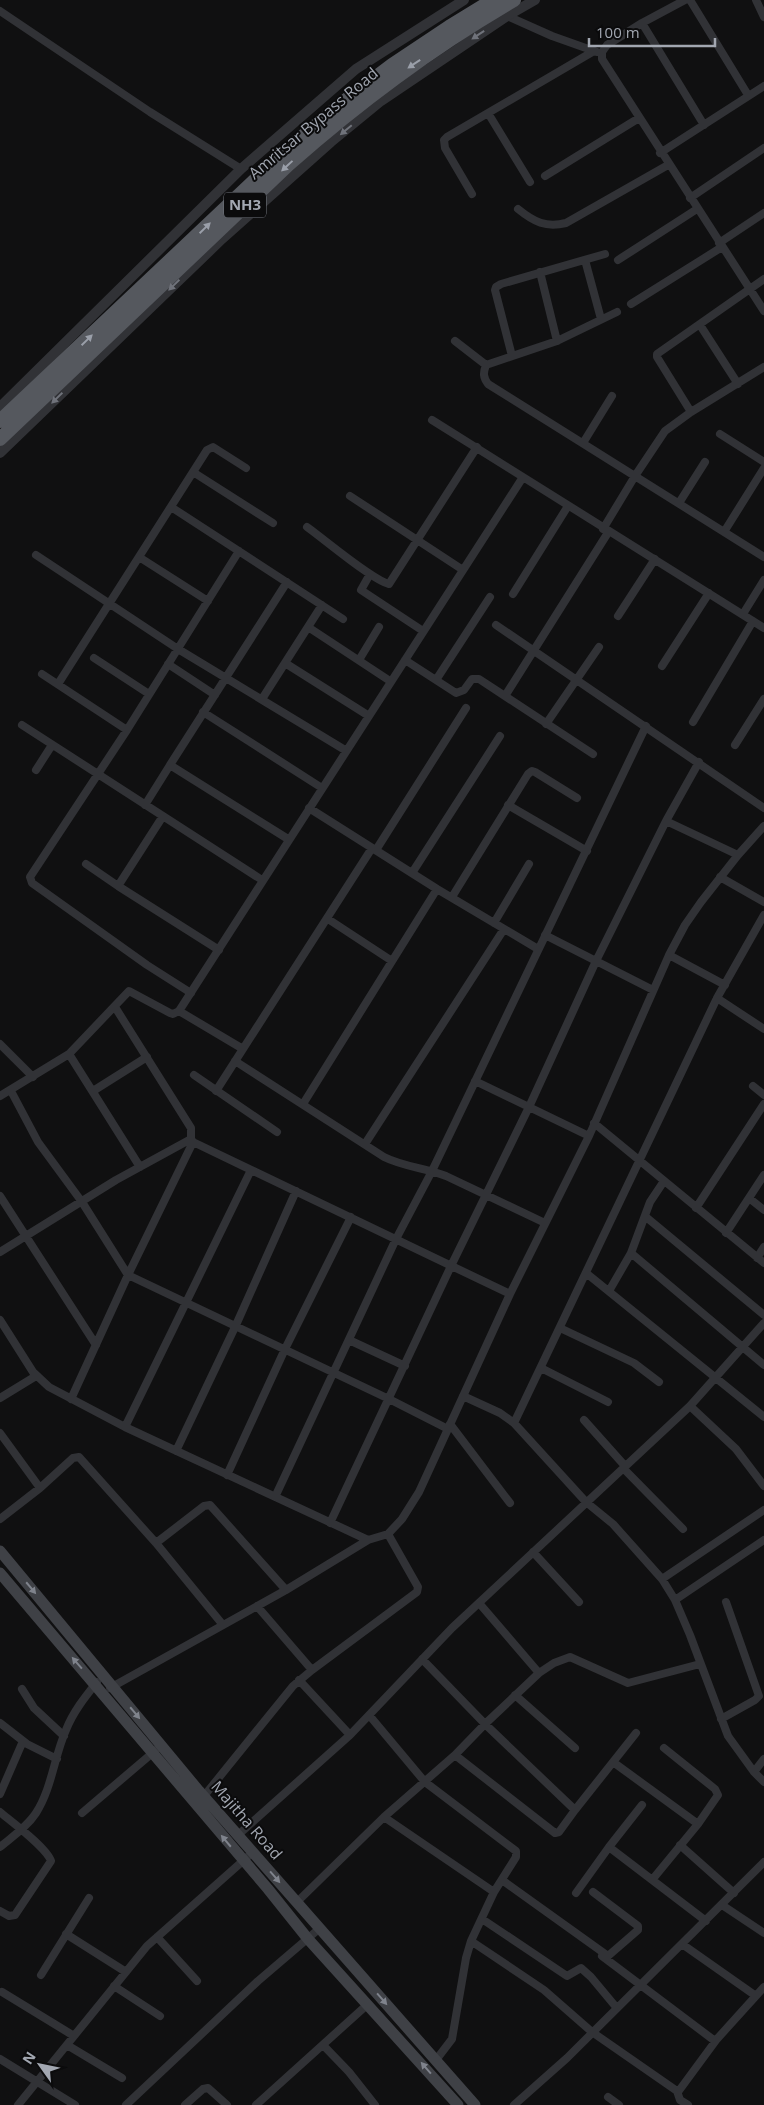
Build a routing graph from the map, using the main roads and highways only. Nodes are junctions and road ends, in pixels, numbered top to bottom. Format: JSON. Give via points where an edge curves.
{"nodes":[{"id":1,"x":493,"y":0,"type":"edge"},
{"id":2,"x":514,"y":0,"type":"edge"},
{"id":3,"x":0,"y":421,"type":"edge"},
{"id":4,"x":0,"y":439,"type":"edge"},
{"id":5,"x":0,"y":1551,"type":"edge"},
{"id":6,"x":0,"y":1573,"type":"edge"},
{"id":7,"x":458,"y":2105,"type":"edge"},
{"id":8,"x":475,"y":2105,"type":"edge"}],
"edges":[{"from":3,"to":1,"type":"highway","name":"Amritsar Bypass Road","number":"NH3","one_way":true,"via":[[290,147],[392,65]]},
{"from":2,"to":4,"type":"highway","name":"Amritsar Bypass Road","number":"NH3","one_way":true,"via":[[401,72],[327,130]]},
{"from":5,"to":8,"type":"main road","name":"Majitha Road","one_way":true,"via":[[204,1796]]},
{"from":7,"to":6,"type":"main road","name":"Majitha Road","one_way":true,"via":[[308,1939]]}]}
